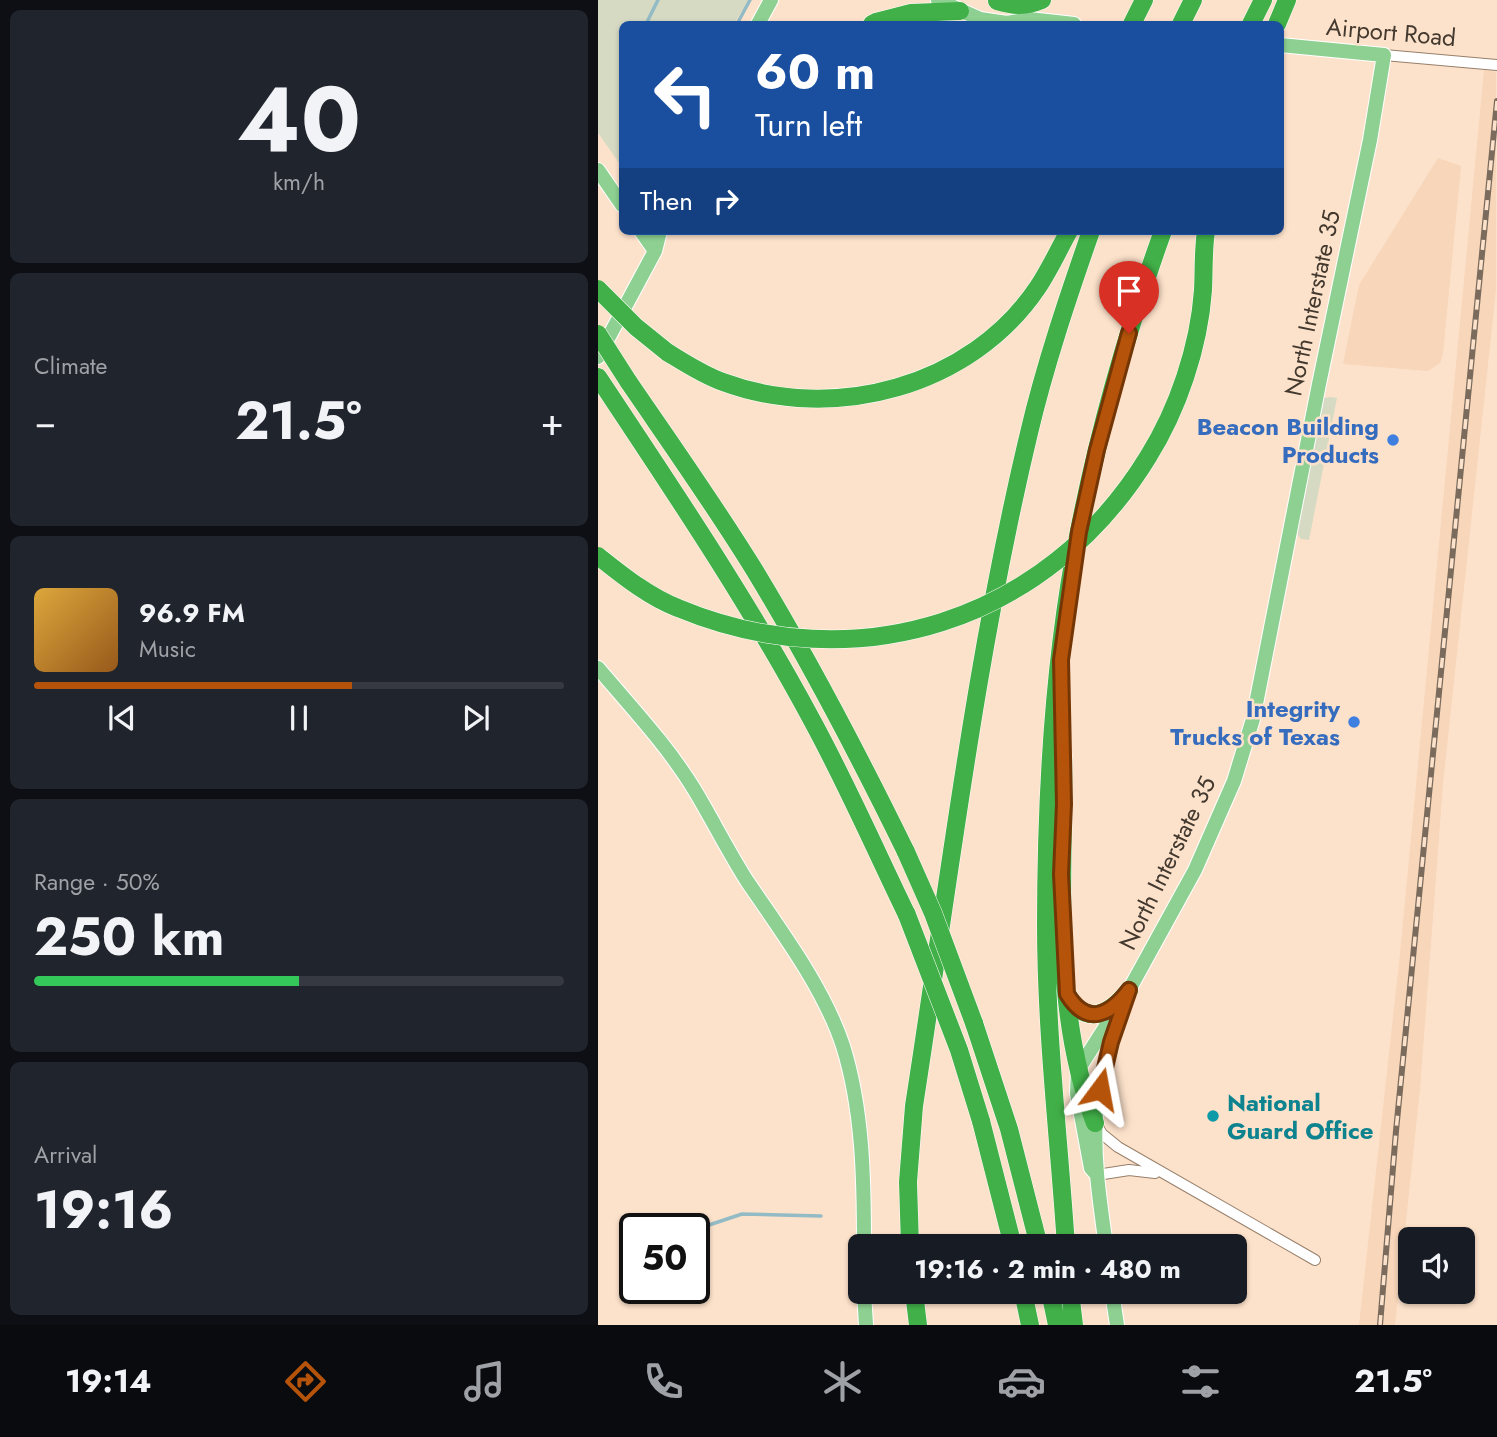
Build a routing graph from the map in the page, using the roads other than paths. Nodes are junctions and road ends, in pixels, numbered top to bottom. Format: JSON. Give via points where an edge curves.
{"nodes":[{"id":1,"x":771,"y":0,"type":"edge"},
{"id":2,"x":938,"y":0,"type":"edge"},
{"id":3,"x":996,"y":0,"type":"edge"},
{"id":4,"x":1042,"y":0,"type":"edge"},
{"id":5,"x":1144,"y":0,"type":"edge"},
{"id":6,"x":1193,"y":0,"type":"edge"},
{"id":7,"x":1263,"y":0,"type":"edge"},
{"id":8,"x":1287,"y":0,"type":"edge"},
{"id":9,"x":960,"y":11,"type":"junction"},
{"id":10,"x":1029,"y":19,"type":"junction"},
{"id":11,"x":760,"y":21,"type":"edge"},
{"id":12,"x":883,"y":21,"type":"edge"},
{"id":13,"x":994,"y":21,"type":"edge"},
{"id":14,"x":1018,"y":21,"type":"edge"},
{"id":15,"x":1047,"y":21,"type":"edge"},
{"id":16,"x":1134,"y":21,"type":"edge"},
{"id":17,"x":1182,"y":21,"type":"edge"},
{"id":18,"x":1252,"y":21,"type":"edge"},
{"id":19,"x":1278,"y":21,"type":"edge"},
{"id":20,"x":1284,"y":45,"type":"edge"},
{"id":21,"x":1384,"y":55,"type":"junction"},
{"id":22,"x":1496,"y":65,"type":"edge"},
{"id":23,"x":602,"y":176,"type":"edge"},
{"id":24,"x":619,"y":184,"type":"edge"},
{"id":25,"x":619,"y":201,"type":"edge"},
{"id":26,"x":644,"y":235,"type":"edge"},
{"id":27,"x":659,"y":235,"type":"edge"},
{"id":28,"x":1067,"y":235,"type":"edge"},
{"id":29,"x":1090,"y":235,"type":"edge"},
{"id":30,"x":1162,"y":235,"type":"edge"},
{"id":31,"x":1206,"y":235,"type":"edge"},
{"id":32,"x":655,"y":250,"type":"junction"},
{"id":33,"x":598,"y":289,"type":"edge"},
{"id":34,"x":598,"y":334,"type":"edge"},
{"id":35,"x":598,"y":357,"type":"edge"},
{"id":36,"x":598,"y":377,"type":"edge"},
{"id":37,"x":598,"y":556,"type":"edge"},
{"id":38,"x":1061,"y":660,"type":"junction"},
{"id":39,"x":598,"y":668,"type":"edge"},
{"id":40,"x":1129,"y":990,"type":"junction"},
{"id":41,"x":1067,"y":994,"type":"junction"},
{"id":42,"x":1078,"y":1070,"type":"junction"},
{"id":43,"x":1096,"y":1123,"type":"junction"},
{"id":44,"x":1097,"y":1175,"type":"junction"},
{"id":45,"x":1167,"y":1177,"type":"junction"},
{"id":46,"x":864,"y":1234,"type":"edge"},
{"id":47,"x":910,"y":1234,"type":"edge"},
{"id":48,"x":1010,"y":1234,"type":"edge"},
{"id":49,"x":1036,"y":1234,"type":"edge"},
{"id":50,"x":1064,"y":1234,"type":"edge"},
{"id":51,"x":1104,"y":1234,"type":"edge"},
{"id":52,"x":1315,"y":1260,"type":"dead end"},
{"id":53,"x":865,"y":1304,"type":"edge"},
{"id":54,"x":915,"y":1304,"type":"edge"},
{"id":55,"x":1026,"y":1304,"type":"edge"},
{"id":56,"x":1053,"y":1304,"type":"edge"},
{"id":57,"x":1071,"y":1304,"type":"edge"},
{"id":58,"x":1114,"y":1304,"type":"edge"},
{"id":59,"x":866,"y":1325,"type":"edge"},
{"id":60,"x":918,"y":1325,"type":"edge"},
{"id":61,"x":1030,"y":1325,"type":"edge"},
{"id":62,"x":1057,"y":1325,"type":"edge"},
{"id":63,"x":1074,"y":1325,"type":"edge"},
{"id":64,"x":1117,"y":1325,"type":"edge"}],
"edges":[{"from":1,"to":11,"type":"main road"},
{"from":2,"to":9,"type":"main road"},
{"from":3,"to":4,"type":"highway","via":[[1014,6]]},
{"from":3,"to":10,"type":"main road"},
{"from":5,"to":16,"type":"highway"},
{"from":6,"to":17,"type":"highway"},
{"from":7,"to":18,"type":"highway"},
{"from":8,"to":19,"type":"highway"},
{"from":9,"to":12,"type":"highway","via":[[911,13]]},
{"from":9,"to":13,"type":"main road"},
{"from":10,"to":14,"type":"main road"},
{"from":10,"to":15,"type":"main road"},
{"from":20,"to":21,"type":"main road","name":"Airport Road"},
{"from":21,"to":22,"type":"street","name":"Airport Road"},
{"from":21,"to":40,"type":"main road","name":"North Interstate 35","via":[[1244,752],[1195,870]]},
{"from":23,"to":24,"type":"main road"},
{"from":23,"to":25,"type":"main road"},
{"from":26,"to":32,"type":"main road"},
{"from":27,"to":32,"type":"main road"},
{"from":28,"to":33,"type":"highway","bridge":true,"via":[[1038,287],[985,342],[947,368],[900,387],[846,397],[795,399],[721,382],[667,352]]},
{"from":29,"to":47,"type":"highway","via":[[1030,431],[996,581],[913,1116]]},
{"from":30,"to":38,"type":"highway","via":[[1097,450],[1079,532]]},
{"from":31,"to":37,"type":"highway","bridge":true,"via":[[1203,290],[1192,348],[1172,408],[1148,457],[1084,539],[1017,588],[921,629],[833,640],[785,638],[729,627],[675,608]]},
{"from":32,"to":35,"type":"main road"},
{"from":34,"to":49,"type":"highway","bridge":true,"via":[[787,627],[906,852],[974,1023],[1009,1129]]},
{"from":36,"to":48,"type":"highway","bridge":true,"via":[[739,596],[851,795],[907,915],[959,1050]]},
{"from":38,"to":41,"type":"highway","via":[[1061,874]]},
{"from":38,"to":50,"type":"highway","via":[[1051,771],[1046,925],[1050,1056]]},
{"from":39,"to":46,"type":"main road","via":[[689,781],[822,999],[844,1048],[861,1146]]},
{"from":40,"to":41,"type":"highway","via":[[1109,1011],[1097,1014],[1075,1006]]},
{"from":40,"to":42,"type":"main road","name":"North Interstate 35"},
{"from":40,"to":43,"type":"main road","name":"North Interstate 35","via":[[1106,1062]]},
{"from":41,"to":42,"type":"highway"},
{"from":42,"to":43,"type":"highway"},
{"from":42,"to":44,"type":"main road","name":"North Interstate 35","via":[[1077,1093],[1091,1168]]},
{"from":43,"to":44,"type":"main road","name":"North Interstate 35"},
{"from":43,"to":45,"type":"street","via":[[1109,1140]]},
{"from":44,"to":45,"type":"street","via":[[1137,1170]]},
{"from":44,"to":51,"type":"main road","name":"North Interstate 35"},
{"from":45,"to":52,"type":"street"},
{"from":53,"to":59,"type":"main road"},
{"from":54,"to":60,"type":"highway"},
{"from":55,"to":61,"type":"highway"},
{"from":56,"to":62,"type":"highway"},
{"from":57,"to":63,"type":"highway"},
{"from":58,"to":64,"type":"main road"}]}
